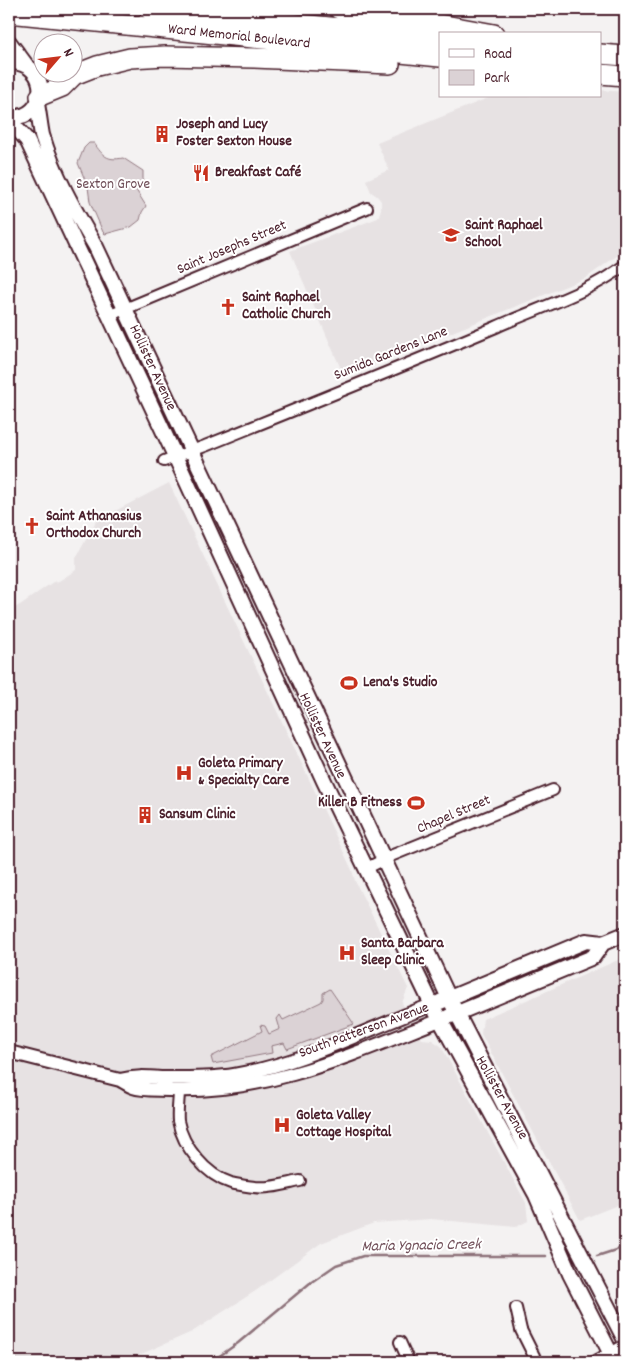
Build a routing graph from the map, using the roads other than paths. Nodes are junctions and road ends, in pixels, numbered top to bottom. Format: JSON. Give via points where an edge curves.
{"nodes":[{"id":1,"x":150,"y":9,"type":"edge"},
{"id":2,"x":339,"y":9,"type":"edge"},
{"id":3,"x":10,"y":13,"type":"edge"},
{"id":4,"x":483,"y":32,"type":"edge"},
{"id":5,"x":439,"y":38,"type":"edge"},
{"id":6,"x":9,"y":42,"type":"edge"},
{"id":7,"x":602,"y":54,"type":"edge"},
{"id":8,"x":625,"y":56,"type":"edge"},
{"id":9,"x":439,"y":58,"type":"edge"},
{"id":10,"x":9,"y":62,"type":"edge"},
{"id":11,"x":26,"y":65,"type":"junction"},
{"id":12,"x":439,"y":68,"type":"edge"},
{"id":13,"x":602,"y":74,"type":"edge"},
{"id":14,"x":625,"y":76,"type":"edge"},
{"id":15,"x":39,"y":100,"type":"junction"},
{"id":16,"x":9,"y":119,"type":"edge"},
{"id":17,"x":367,"y":208,"type":"dead end"},
{"id":18,"x":625,"y":265,"type":"edge"},
{"id":19,"x":125,"y":309,"type":"junction"},
{"id":20,"x":108,"y":316,"type":"junction"},
{"id":21,"x":192,"y":451,"type":"junction"},
{"id":22,"x":170,"y":458,"type":"junction"},
{"id":23,"x":553,"y":790,"type":"dead end"},
{"id":24,"x":383,"y":860,"type":"junction"},
{"id":25,"x":367,"y":868,"type":"junction"},
{"id":26,"x":625,"y":934,"type":"edge"},
{"id":27,"x":603,"y":943,"type":"junction"},
{"id":28,"x":448,"y":998,"type":"junction"},
{"id":29,"x":432,"y":1005,"type":"junction"},
{"id":30,"x":456,"y":1014,"type":"junction"},
{"id":31,"x":440,"y":1020,"type":"junction"},
{"id":32,"x":9,"y":1052,"type":"edge"},
{"id":33,"x":120,"y":1080,"type":"junction"},
{"id":34,"x":179,"y":1090,"type":"junction"},
{"id":35,"x":300,"y":1181,"type":"dead end"},
{"id":36,"x":516,"y":1308,"type":"dead end"},
{"id":37,"x":625,"y":1340,"type":"edge"},
{"id":38,"x":400,"y":1342,"type":"dead end"},
{"id":39,"x":625,"y":1345,"type":"edge"},
{"id":40,"x":612,"y":1358,"type":"edge"},
{"id":41,"x":409,"y":1362,"type":"edge"},
{"id":42,"x":537,"y":1362,"type":"edge"},
{"id":43,"x":594,"y":1362,"type":"edge"}],
"edges":[{"from":1,"to":5,"type":"highway","name":"Ward Memorial Boulevard"},
{"from":2,"to":4,"type":"highway"},
{"from":3,"to":9,"type":"highway","name":"Ward Memorial Boulevard"},
{"from":6,"to":11,"type":"main road"},
{"from":7,"to":8,"type":"highway"},
{"from":10,"to":11,"type":"main road"},
{"from":11,"to":15,"type":"main road","name":"Hollister Avenue","via":[[38,78],[41,87]]},
{"from":12,"to":15,"type":"highway","via":[[263,58],[130,58],[74,75],[62,87]]},
{"from":13,"to":14,"type":"highway"},
{"from":15,"to":16,"type":"main road","via":[[24,116]]},
{"from":15,"to":19,"type":"main road","name":"Hollister Avenue","via":[[44,139],[64,189]]},
{"from":16,"to":20,"type":"main road","name":"Hollister Avenue","via":[[27,140]]},
{"from":17,"to":19,"type":"street","name":"Saint Josephs Street"},
{"from":18,"to":21,"type":"street","name":"Sumida Gardens Lane","via":[[611,276],[581,290]]},
{"from":19,"to":20,"type":"street","name":"Saint Josephs Street"},
{"from":19,"to":21,"type":"main road","name":"Hollister Avenue"},
{"from":20,"to":22,"type":"main road","name":"Hollister Avenue"},
{"from":21,"to":22,"type":"street","name":"Sumida Gardens Lane"},
{"from":21,"to":24,"type":"main road","name":"Hollister Avenue"},
{"from":22,"to":25,"type":"main road","name":"Hollister Avenue"},
{"from":23,"to":24,"type":"street","name":"Chapel Street"},
{"from":24,"to":25,"type":"street","name":"Chapel Street"},
{"from":24,"to":28,"type":"main road","name":"Hollister Avenue"},
{"from":25,"to":29,"type":"main road","name":"Hollister Avenue"},
{"from":26,"to":27,"type":"main road","name":"South Patterson Avenue"},
{"from":27,"to":28,"type":"main road","name":"South Patterson Avenue","via":[[586,941]]},
{"from":27,"to":30,"type":"main road","name":"South Patterson Avenue","via":[[593,957]]},
{"from":28,"to":29,"type":"main road","name":"South Patterson Avenue"},
{"from":28,"to":30,"type":"main road","name":"Hollister Avenue"},
{"from":29,"to":31,"type":"main road","name":"Hollister Avenue"},
{"from":29,"to":33,"type":"street","name":"South Patterson Avenue","via":[[336,1045],[262,1070],[205,1077],[136,1076]]},
{"from":30,"to":31,"type":"main road","name":"South Patterson Avenue"},
{"from":30,"to":37,"type":"main road","name":"Hollister Avenue"},
{"from":31,"to":34,"type":"street","name":"South Patterson Avenue","via":[[310,1070],[231,1087]]},
{"from":31,"to":40,"type":"main road","name":"Hollister Avenue","via":[[536,1195],[570,1274]]},
{"from":32,"to":33,"type":"street","name":"South Patterson Avenue"},
{"from":33,"to":34,"type":"street","name":"South Patterson Avenue","via":[[134,1088]]},
{"from":34,"to":35,"type":"street","via":[[178,1121],[192,1152],[208,1169],[230,1183],[256,1188]]},
{"from":36,"to":42,"type":"street","via":[[521,1330]]},
{"from":38,"to":41,"type":"street"},
{"from":39,"to":40,"type":"street"},
{"from":40,"to":43,"type":"street"}]}
